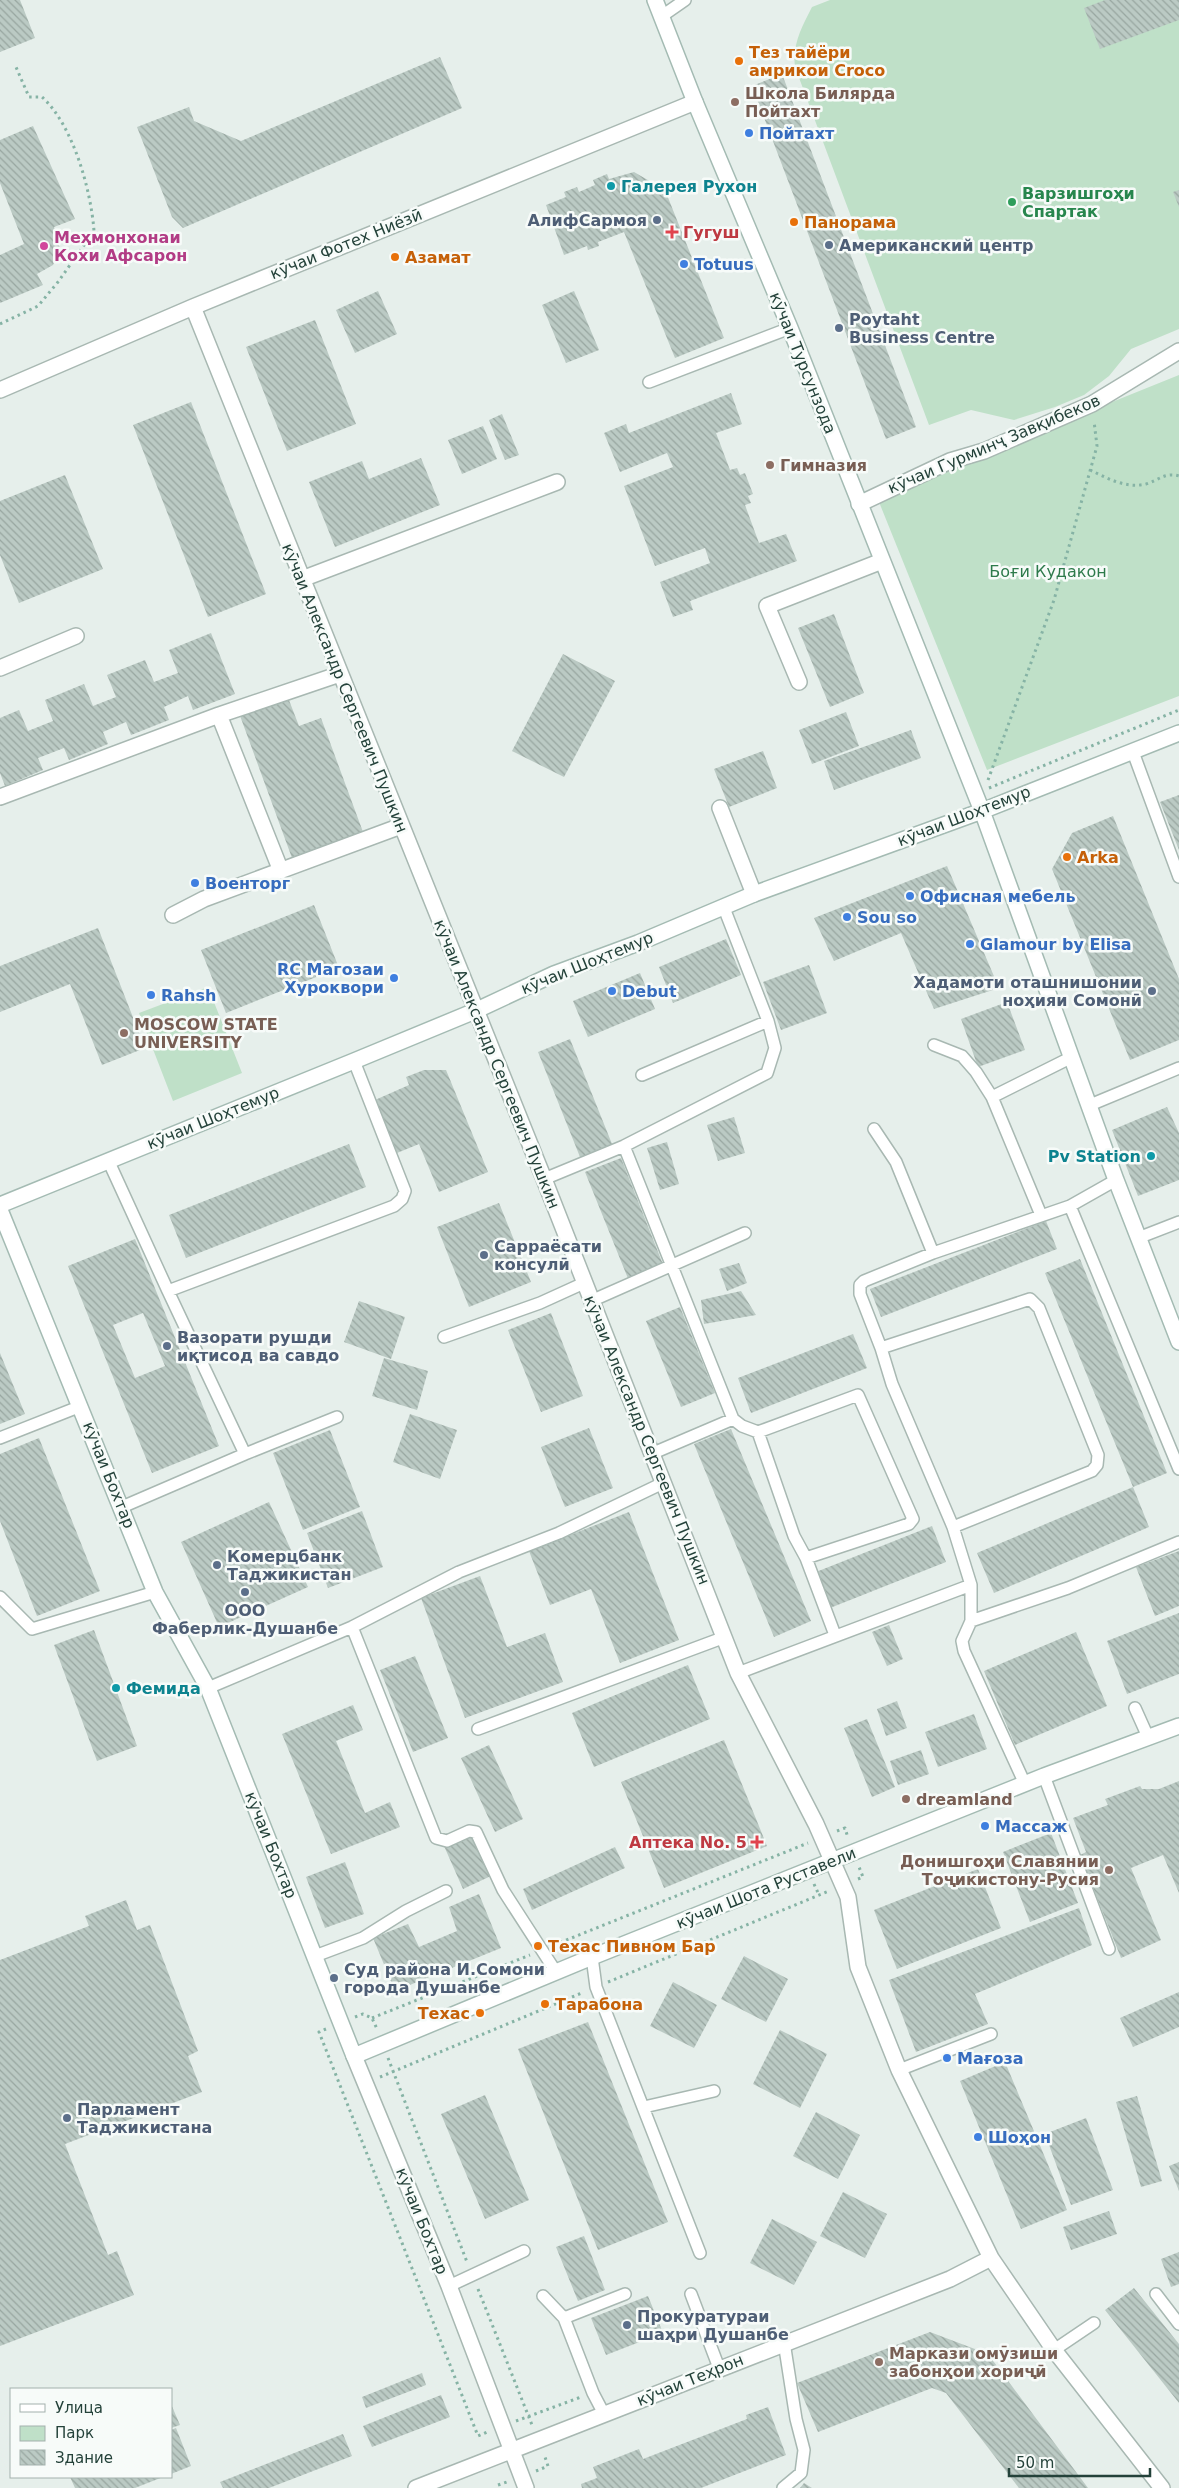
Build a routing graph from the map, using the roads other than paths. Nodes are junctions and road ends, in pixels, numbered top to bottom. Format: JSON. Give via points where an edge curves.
{"nodes":[{"id":1,"x":655,"y":0,"type":"edge"},
{"id":2,"x":685,"y":0,"type":"edge"},
{"id":3,"x":662,"y":16,"type":"junction"},
{"id":4,"x":695,"y":102,"type":"junction"},
{"id":5,"x":193,"y":307,"type":"junction"},
{"id":6,"x":790,"y":328,"type":"junction"},
{"id":7,"x":1179,"y":351,"type":"edge"},
{"id":8,"x":649,"y":382,"type":"dead end"},
{"id":9,"x":0,"y":390,"type":"edge"},
{"id":10,"x":557,"y":482,"type":"dead end"},
{"id":11,"x":859,"y":504,"type":"junction"},
{"id":12,"x":882,"y":561,"type":"junction"},
{"id":13,"x":302,"y":579,"type":"junction"},
{"id":14,"x":76,"y":636,"type":"dead end"},
{"id":15,"x":0,"y":668,"type":"edge"},
{"id":16,"x":340,"y":674,"type":"junction"},
{"id":17,"x":798,"y":682,"type":"dead end"},
{"id":18,"x":219,"y":715,"type":"junction"},
{"id":19,"x":1179,"y":734,"type":"edge"},
{"id":20,"x":1133,"y":752,"type":"junction"},
{"id":21,"x":0,"y":797,"type":"edge"},
{"id":22,"x":720,"y":808,"type":"dead end"},
{"id":23,"x":982,"y":811,"type":"junction"},
{"id":24,"x":401,"y":826,"type":"junction"},
{"id":25,"x":280,"y":871,"type":"junction"},
{"id":26,"x":1179,"y":877,"type":"edge"},
{"id":27,"x":754,"y":894,"type":"junction"},
{"id":28,"x":724,"y":908,"type":"junction"},
{"id":29,"x":173,"y":915,"type":"dead end"},
{"id":30,"x":475,"y":1011,"type":"junction"},
{"id":31,"x":768,"y":1021,"type":"junction"},
{"id":32,"x":934,"y":1045,"type":"dead end"},
{"id":33,"x":1072,"y":1056,"type":"junction"},
{"id":34,"x":354,"y":1062,"type":"junction"},
{"id":35,"x":1179,"y":1068,"type":"edge"},
{"id":36,"x":642,"y":1075,"type":"dead end"},
{"id":37,"x":992,"y":1097,"type":"junction"},
{"id":38,"x":1090,"y":1106,"type":"junction"},
{"id":39,"x":874,"y":1129,"type":"dead end"},
{"id":40,"x":624,"y":1146,"type":"junction"},
{"id":41,"x":108,"y":1160,"type":"junction"},
{"id":42,"x":544,"y":1179,"type":"junction"},
{"id":43,"x":1116,"y":1180,"type":"junction"},
{"id":44,"x":0,"y":1205,"type":"edge"},
{"id":45,"x":1070,"y":1206,"type":"junction"},
{"id":46,"x":0,"y":1210,"type":"edge"},
{"id":47,"x":1041,"y":1215,"type":"junction"},
{"id":48,"x":1179,"y":1222,"type":"edge"},
{"id":49,"x":745,"y":1233,"type":"dead end"},
{"id":50,"x":1138,"y":1238,"type":"junction"},
{"id":51,"x":933,"y":1254,"type":"junction"},
{"id":52,"x":672,"y":1266,"type":"junction"},
{"id":53,"x":584,"y":1283,"type":"junction"},
{"id":54,"x":168,"y":1291,"type":"junction"},
{"id":55,"x":591,"y":1300,"type":"junction"},
{"id":56,"x":444,"y":1337,"type":"dead end"},
{"id":57,"x":1179,"y":1342,"type":"edge"},
{"id":58,"x":881,"y":1348,"type":"junction"},
{"id":59,"x":81,"y":1406,"type":"junction"},
{"id":60,"x":337,"y":1417,"type":"dead end"},
{"id":61,"x":732,"y":1418,"type":"junction"},
{"id":62,"x":758,"y":1432,"type":"junction"},
{"id":63,"x":0,"y":1438,"type":"edge"},
{"id":64,"x":245,"y":1454,"type":"junction"},
{"id":65,"x":651,"y":1454,"type":"junction"},
{"id":66,"x":1179,"y":1469,"type":"edge"},
{"id":67,"x":663,"y":1482,"type":"junction"},
{"id":68,"x":122,"y":1507,"type":"junction"},
{"id":69,"x":953,"y":1528,"type":"junction"},
{"id":70,"x":1179,"y":1542,"type":"edge"},
{"id":71,"x":806,"y":1558,"type":"junction"},
{"id":72,"x":971,"y":1585,"type":"junction"},
{"id":73,"x":155,"y":1592,"type":"junction"},
{"id":74,"x":0,"y":1597,"type":"edge"},
{"id":75,"x":971,"y":1621,"type":"junction"},
{"id":76,"x":352,"y":1627,"type":"junction"},
{"id":77,"x":835,"y":1635,"type":"junction"},
{"id":78,"x":725,"y":1637,"type":"junction"},
{"id":79,"x":738,"y":1672,"type":"junction"},
{"id":80,"x":208,"y":1688,"type":"junction"},
{"id":81,"x":1135,"y":1708,"type":"dead end"},
{"id":82,"x":1179,"y":1726,"type":"edge"},
{"id":83,"x":478,"y":1729,"type":"dead end"},
{"id":84,"x":1148,"y":1737,"type":"junction"},
{"id":85,"x":1044,"y":1776,"type":"junction"},
{"id":86,"x":1025,"y":1784,"type":"junction"},
{"id":87,"x":833,"y":1862,"type":"junction"},
{"id":88,"x":446,"y":1891,"type":"dead end"},
{"id":89,"x":1109,"y":1949,"type":"dead end"},
{"id":90,"x":315,"y":1956,"type":"junction"},
{"id":91,"x":592,"y":1957,"type":"junction"},
{"id":92,"x":556,"y":1972,"type":"junction"},
{"id":93,"x":991,"y":2034,"type":"dead end"},
{"id":94,"x":354,"y":2056,"type":"junction"},
{"id":95,"x":899,"y":2070,"type":"junction"},
{"id":96,"x":714,"y":2091,"type":"dead end"},
{"id":97,"x":644,"y":2107,"type":"junction"},
{"id":98,"x":524,"y":2251,"type":"dead end"},
{"id":99,"x":700,"y":2253,"type":"dead end"},
{"id":100,"x":991,"y":2258,"type":"junction"},
{"id":101,"x":449,"y":2286,"type":"junction"},
{"id":102,"x":625,"y":2294,"type":"dead end"},
{"id":103,"x":691,"y":2294,"type":"dead end"},
{"id":104,"x":1156,"y":2294,"type":"dead end"},
{"id":105,"x":543,"y":2296,"type":"dead end"},
{"id":106,"x":564,"y":2318,"type":"junction"},
{"id":107,"x":1094,"y":2323,"type":"dead end"},
{"id":108,"x":1179,"y":2324,"type":"edge"},
{"id":109,"x":784,"y":2342,"type":"junction"},
{"id":110,"x":1054,"y":2350,"type":"junction"},
{"id":111,"x":719,"y":2368,"type":"junction"},
{"id":112,"x":604,"y":2414,"type":"junction"},
{"id":113,"x":511,"y":2449,"type":"junction"},
{"id":114,"x":416,"y":2488,"type":"edge"},
{"id":115,"x":526,"y":2488,"type":"edge"},
{"id":116,"x":783,"y":2488,"type":"edge"},
{"id":117,"x":1162,"y":2488,"type":"edge"}],
"edges":[{"from":1,"to":3,"type":"street","name":"кӯчаи Турсунзода"},
{"from":2,"to":3,"type":"lane"},
{"from":3,"to":4,"type":"street","name":"кӯчаи Турсунзода"},
{"from":4,"to":5,"type":"street","name":"кӯчаи Фотех Ниёзӣ"},
{"from":4,"to":6,"type":"street","name":"кӯчаи Турсунзода"},
{"from":5,"to":9,"type":"street","name":"кӯчаи Фотех Ниёзӣ"},
{"from":5,"to":13,"type":"street","name":"кӯчаи Александр Сергеевич Пушкин"},
{"from":6,"to":8,"type":"lane"},
{"from":6,"to":11,"type":"street","name":"кӯчаи Турсунзода"},
{"from":7,"to":11,"type":"street","name":"кӯчаи Гурминҷ Завқибеков","via":[[1092,404],[984,451],[950,461]]},
{"from":10,"to":13,"type":"street"},
{"from":11,"to":12,"type":"street","name":"кӯчаи Турсунзода"},
{"from":12,"to":17,"type":"street","via":[[767,606]]},
{"from":12,"to":23,"type":"street","name":"кӯчаи Турсунзода"},
{"from":13,"to":16,"type":"street","name":"кӯчаи Александр Сергеевич Пушкин"},
{"from":14,"to":15,"type":"street"},
{"from":16,"to":18,"type":"street"},
{"from":16,"to":24,"type":"street","name":"кӯчаи Александр Сергеевич Пушкин"},
{"from":18,"to":21,"type":"street"},
{"from":18,"to":25,"type":"street"},
{"from":19,"to":20,"type":"street","name":"кӯчаи Шоҳтемур"},
{"from":20,"to":23,"type":"street","name":"кӯчаи Шоҳтемур"},
{"from":20,"to":26,"type":"lane"},
{"from":22,"to":27,"type":"street"},
{"from":23,"to":27,"type":"street","name":"кӯчаи Шоҳтемур"},
{"from":23,"to":33,"type":"street","name":"кӯчаи Турсунзода"},
{"from":24,"to":25,"type":"street"},
{"from":24,"to":30,"type":"street","name":"кӯчаи Александр Сергеевич Пушкин"},
{"from":25,"to":29,"type":"street","via":[[204,899]]},
{"from":27,"to":28,"type":"street","name":"кӯчаи Шоҳтемур"},
{"from":28,"to":30,"type":"street","name":"кӯчаи Шоҳтемур","via":[[554,974]]},
{"from":28,"to":31,"type":"lane"},
{"from":30,"to":34,"type":"street","name":"кӯчаи Шоҳтемур"},
{"from":30,"to":42,"type":"street","name":"кӯчаи Александр Сергеевич Пушкин"},
{"from":31,"to":36,"type":"lane"},
{"from":31,"to":40,"type":"lane","via":[[774,1048],[767,1073]]},
{"from":32,"to":37,"type":"lane","via":[[962,1056]]},
{"from":33,"to":37,"type":"lane"},
{"from":33,"to":38,"type":"street","name":"кӯчаи Турсунзода"},
{"from":34,"to":41,"type":"street","name":"кӯчаи Шоҳтемур"},
{"from":34,"to":54,"type":"lane","via":[[405,1192],[402,1200],[310,1240]]},
{"from":35,"to":38,"type":"lane"},
{"from":37,"to":47,"type":"lane"},
{"from":38,"to":43,"type":"street","name":"кӯчаи Турсунзода"},
{"from":39,"to":51,"type":"lane","via":[[896,1162]]},
{"from":40,"to":42,"type":"lane"},
{"from":40,"to":52,"type":"lane"},
{"from":41,"to":44,"type":"street","name":"кӯчаи Шоҳтемур"},
{"from":41,"to":54,"type":"lane"},
{"from":42,"to":53,"type":"street","name":"кӯчаи Александр Сергеевич Пушкин"},
{"from":43,"to":45,"type":"lane"},
{"from":43,"to":50,"type":"street","name":"кӯчаи Турсунзода"},
{"from":45,"to":47,"type":"lane"},
{"from":45,"to":66,"type":"lane"},
{"from":46,"to":59,"type":"street","name":"кӯчаи Бохтар"},
{"from":47,"to":51,"type":"lane"},
{"from":48,"to":50,"type":"lane"},
{"from":49,"to":52,"type":"lane"},
{"from":50,"to":57,"type":"street","name":"кӯчаи Турсунзода"},
{"from":51,"to":58,"type":"lane","via":[[860,1285],[860,1294]]},
{"from":52,"to":55,"type":"lane"},
{"from":52,"to":61,"type":"lane"},
{"from":53,"to":55,"type":"street","name":"кӯчаи Александр Сергеевич Пушкин"},
{"from":53,"to":56,"type":"lane","via":[[540,1303]]},
{"from":54,"to":64,"type":"lane"},
{"from":55,"to":65,"type":"street","name":"кӯчаи Александр Сергеевич Пушкин"},
{"from":58,"to":69,"type":"lane","via":[[892,1384]]},
{"from":58,"to":69,"type":"lane","via":[[1030,1299],[1038,1308],[1098,1455],[1097,1465],[1092,1471]]},
{"from":59,"to":63,"type":"lane"},
{"from":59,"to":68,"type":"street","name":"кӯчаи Бохтар"},
{"from":60,"to":64,"type":"lane"},
{"from":61,"to":62,"type":"lane"},
{"from":61,"to":65,"type":"lane"},
{"from":62,"to":71,"type":"lane","via":[[794,1536]]},
{"from":62,"to":71,"type":"lane","via":[[858,1395],[911,1510],[913,1519],[909,1524]]},
{"from":64,"to":68,"type":"lane"},
{"from":65,"to":67,"type":"street","name":"кӯчаи Александр Сергеевич Пушкин"},
{"from":67,"to":76,"type":"lane","via":[[559,1533],[459,1572]]},
{"from":67,"to":78,"type":"street","name":"кӯчаи Александр Сергеевич Пушкин"},
{"from":68,"to":73,"type":"street","name":"кӯчаи Бохтар"},
{"from":69,"to":72,"type":"lane"},
{"from":70,"to":75,"type":"lane","via":[[1068,1588]]},
{"from":71,"to":77,"type":"lane"},
{"from":72,"to":75,"type":"lane"},
{"from":72,"to":77,"type":"lane"},
{"from":73,"to":74,"type":"lane","via":[[32,1629]]},
{"from":73,"to":80,"type":"street","name":"кӯчаи Бохтар"},
{"from":75,"to":86,"type":"lane","via":[[962,1641],[964,1652]]},
{"from":76,"to":80,"type":"lane"},
{"from":76,"to":92,"type":"lane","via":[[436,1838],[447,1841],[476,1832],[503,1890]]},
{"from":77,"to":79,"type":"lane"},
{"from":78,"to":79,"type":"street","name":"кӯчаи Александр Сергеевич Пушкин"},
{"from":78,"to":83,"type":"lane"},
{"from":79,"to":87,"type":"street","name":"кӯчаи Александр Сергеевич Пушкин"},
{"from":80,"to":90,"type":"street","name":"кӯчаи Бохтар"},
{"from":81,"to":84,"type":"lane"},
{"from":82,"to":84,"type":"street","name":"кӯчаи Шота Руставели"},
{"from":84,"to":85,"type":"street","name":"кӯчаи Шота Руставели"},
{"from":85,"to":86,"type":"street","name":"кӯчаи Шота Руставели"},
{"from":85,"to":89,"type":"lane"},
{"from":86,"to":87,"type":"street","name":"кӯчаи Шота Руставели"},
{"from":87,"to":91,"type":"street","name":"кӯчаи Шота Руставели"},
{"from":87,"to":95,"type":"street","name":"кӯчаи Александр Сергеевич Пушкин","via":[[848,1897],[858,1967]]},
{"from":88,"to":90,"type":"lane","via":[[363,1938]]},
{"from":90,"to":94,"type":"street","name":"кӯчаи Бохтар"},
{"from":91,"to":92,"type":"street","name":"кӯчаи Шота Руставели"},
{"from":91,"to":97,"type":"lane","via":[[596,1987]]},
{"from":92,"to":94,"type":"street","name":"кӯчаи Шота Руставели"},
{"from":93,"to":95,"type":"lane"},
{"from":94,"to":101,"type":"street","name":"кӯчаи Бохтар"},
{"from":95,"to":100,"type":"street","name":"кӯчаи Александр Сергеевич Пушкин"},
{"from":96,"to":97,"type":"lane"},
{"from":97,"to":99,"type":"lane"},
{"from":98,"to":101,"type":"lane"},
{"from":100,"to":109,"type":"street","name":"кӯчаи Теҳрон","via":[[950,2279]]},
{"from":100,"to":110,"type":"street","name":"кӯчаи Александр Сергеевич Пушкин"},
{"from":101,"to":113,"type":"street","name":"кӯчаи Бохтар"},
{"from":102,"to":106,"type":"lane"},
{"from":103,"to":111,"type":"lane"},
{"from":104,"to":108,"type":"lane"},
{"from":105,"to":106,"type":"lane"},
{"from":106,"to":112,"type":"lane"},
{"from":107,"to":110,"type":"lane"},
{"from":109,"to":111,"type":"street","name":"кӯчаи Теҳрон"},
{"from":109,"to":116,"type":"lane","via":[[804,2450],[801,2473]]},
{"from":110,"to":117,"type":"street","name":"кӯчаи Александр Сергеевич Пушкин"},
{"from":111,"to":112,"type":"street","name":"кӯчаи Теҳрон"},
{"from":112,"to":113,"type":"street","name":"кӯчаи Теҳрон"},
{"from":113,"to":114,"type":"street","name":"кӯчаи Теҳрон"},
{"from":113,"to":115,"type":"street","name":"кӯчаи Бохтар"}]}
